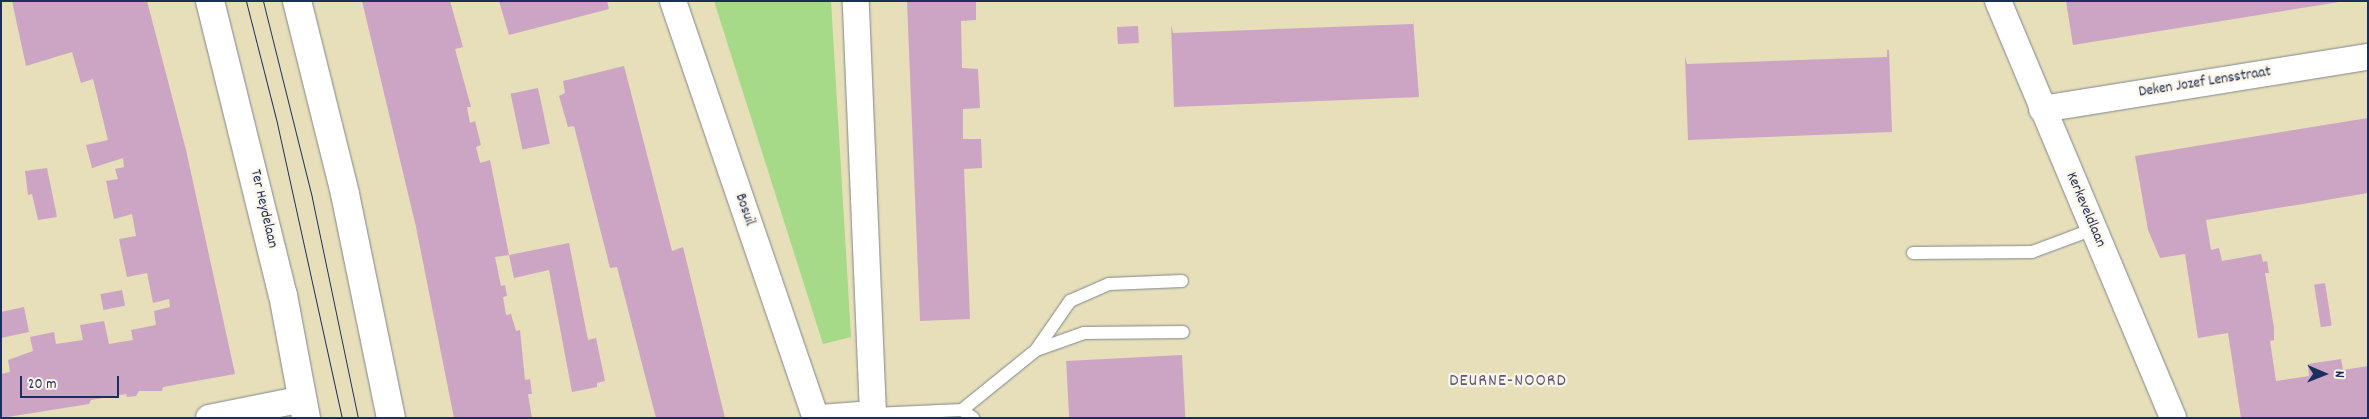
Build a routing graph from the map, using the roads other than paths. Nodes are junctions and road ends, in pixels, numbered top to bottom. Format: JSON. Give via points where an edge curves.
{"nodes":[{"id":1,"x":210,"y":1,"type":"edge"},
{"id":2,"x":297,"y":1,"type":"edge"},
{"id":3,"x":673,"y":1,"type":"edge"},
{"id":4,"x":856,"y":1,"type":"edge"},
{"id":5,"x":1998,"y":1,"type":"edge"},
{"id":6,"x":2368,"y":57,"type":"edge"},
{"id":7,"x":2042,"y":109,"type":"junction"},
{"id":8,"x":2094,"y":229,"type":"junction"},
{"id":9,"x":1913,"y":253,"type":"dead end"},
{"id":10,"x":1182,"y":281,"type":"dead end"},
{"id":11,"x":1183,"y":332,"type":"dead end"},
{"id":12,"x":1036,"y":350,"type":"junction"},
{"id":13,"x":305,"y":409,"type":"edge"},
{"id":14,"x":962,"y":410,"type":"junction"},
{"id":15,"x":873,"y":414,"type":"junction"},
{"id":16,"x":209,"y":418,"type":"edge"},
{"id":17,"x":391,"y":418,"type":"edge"},
{"id":18,"x":816,"y":418,"type":"edge"},
{"id":19,"x":820,"y":418,"type":"edge"},
{"id":20,"x":973,"y":418,"type":"edge"},
{"id":21,"x":2173,"y":418,"type":"edge"}],
"edges":[{"from":1,"to":13,"type":"street","name":"Ter Heydelaan","via":[[283,294]]},
{"from":2,"to":17,"type":"street","via":[[345,194]]},
{"from":3,"to":18,"type":"street","name":"Bosuil"},
{"from":4,"to":15,"type":"street"},
{"from":5,"to":7,"type":"street","name":"Kerkeveldlaan"},
{"from":6,"to":7,"type":"street","name":"Deken Jozef Lensstraat"},
{"from":7,"to":8,"type":"street","name":"Kerkeveldlaan"},
{"from":8,"to":9,"type":"lane","via":[[2032,252]]},
{"from":8,"to":21,"type":"street","name":"Kerkeveldlaan"},
{"from":10,"to":12,"type":"lane","via":[[1109,284],[1070,301]]},
{"from":11,"to":12,"type":"lane","via":[[1084,333]]},
{"from":12,"to":14,"type":"lane"},
{"from":13,"to":16,"type":"street"},
{"from":14,"to":15,"type":"lane"},
{"from":14,"to":20,"type":"lane"},
{"from":15,"to":19,"type":"street"}]}
